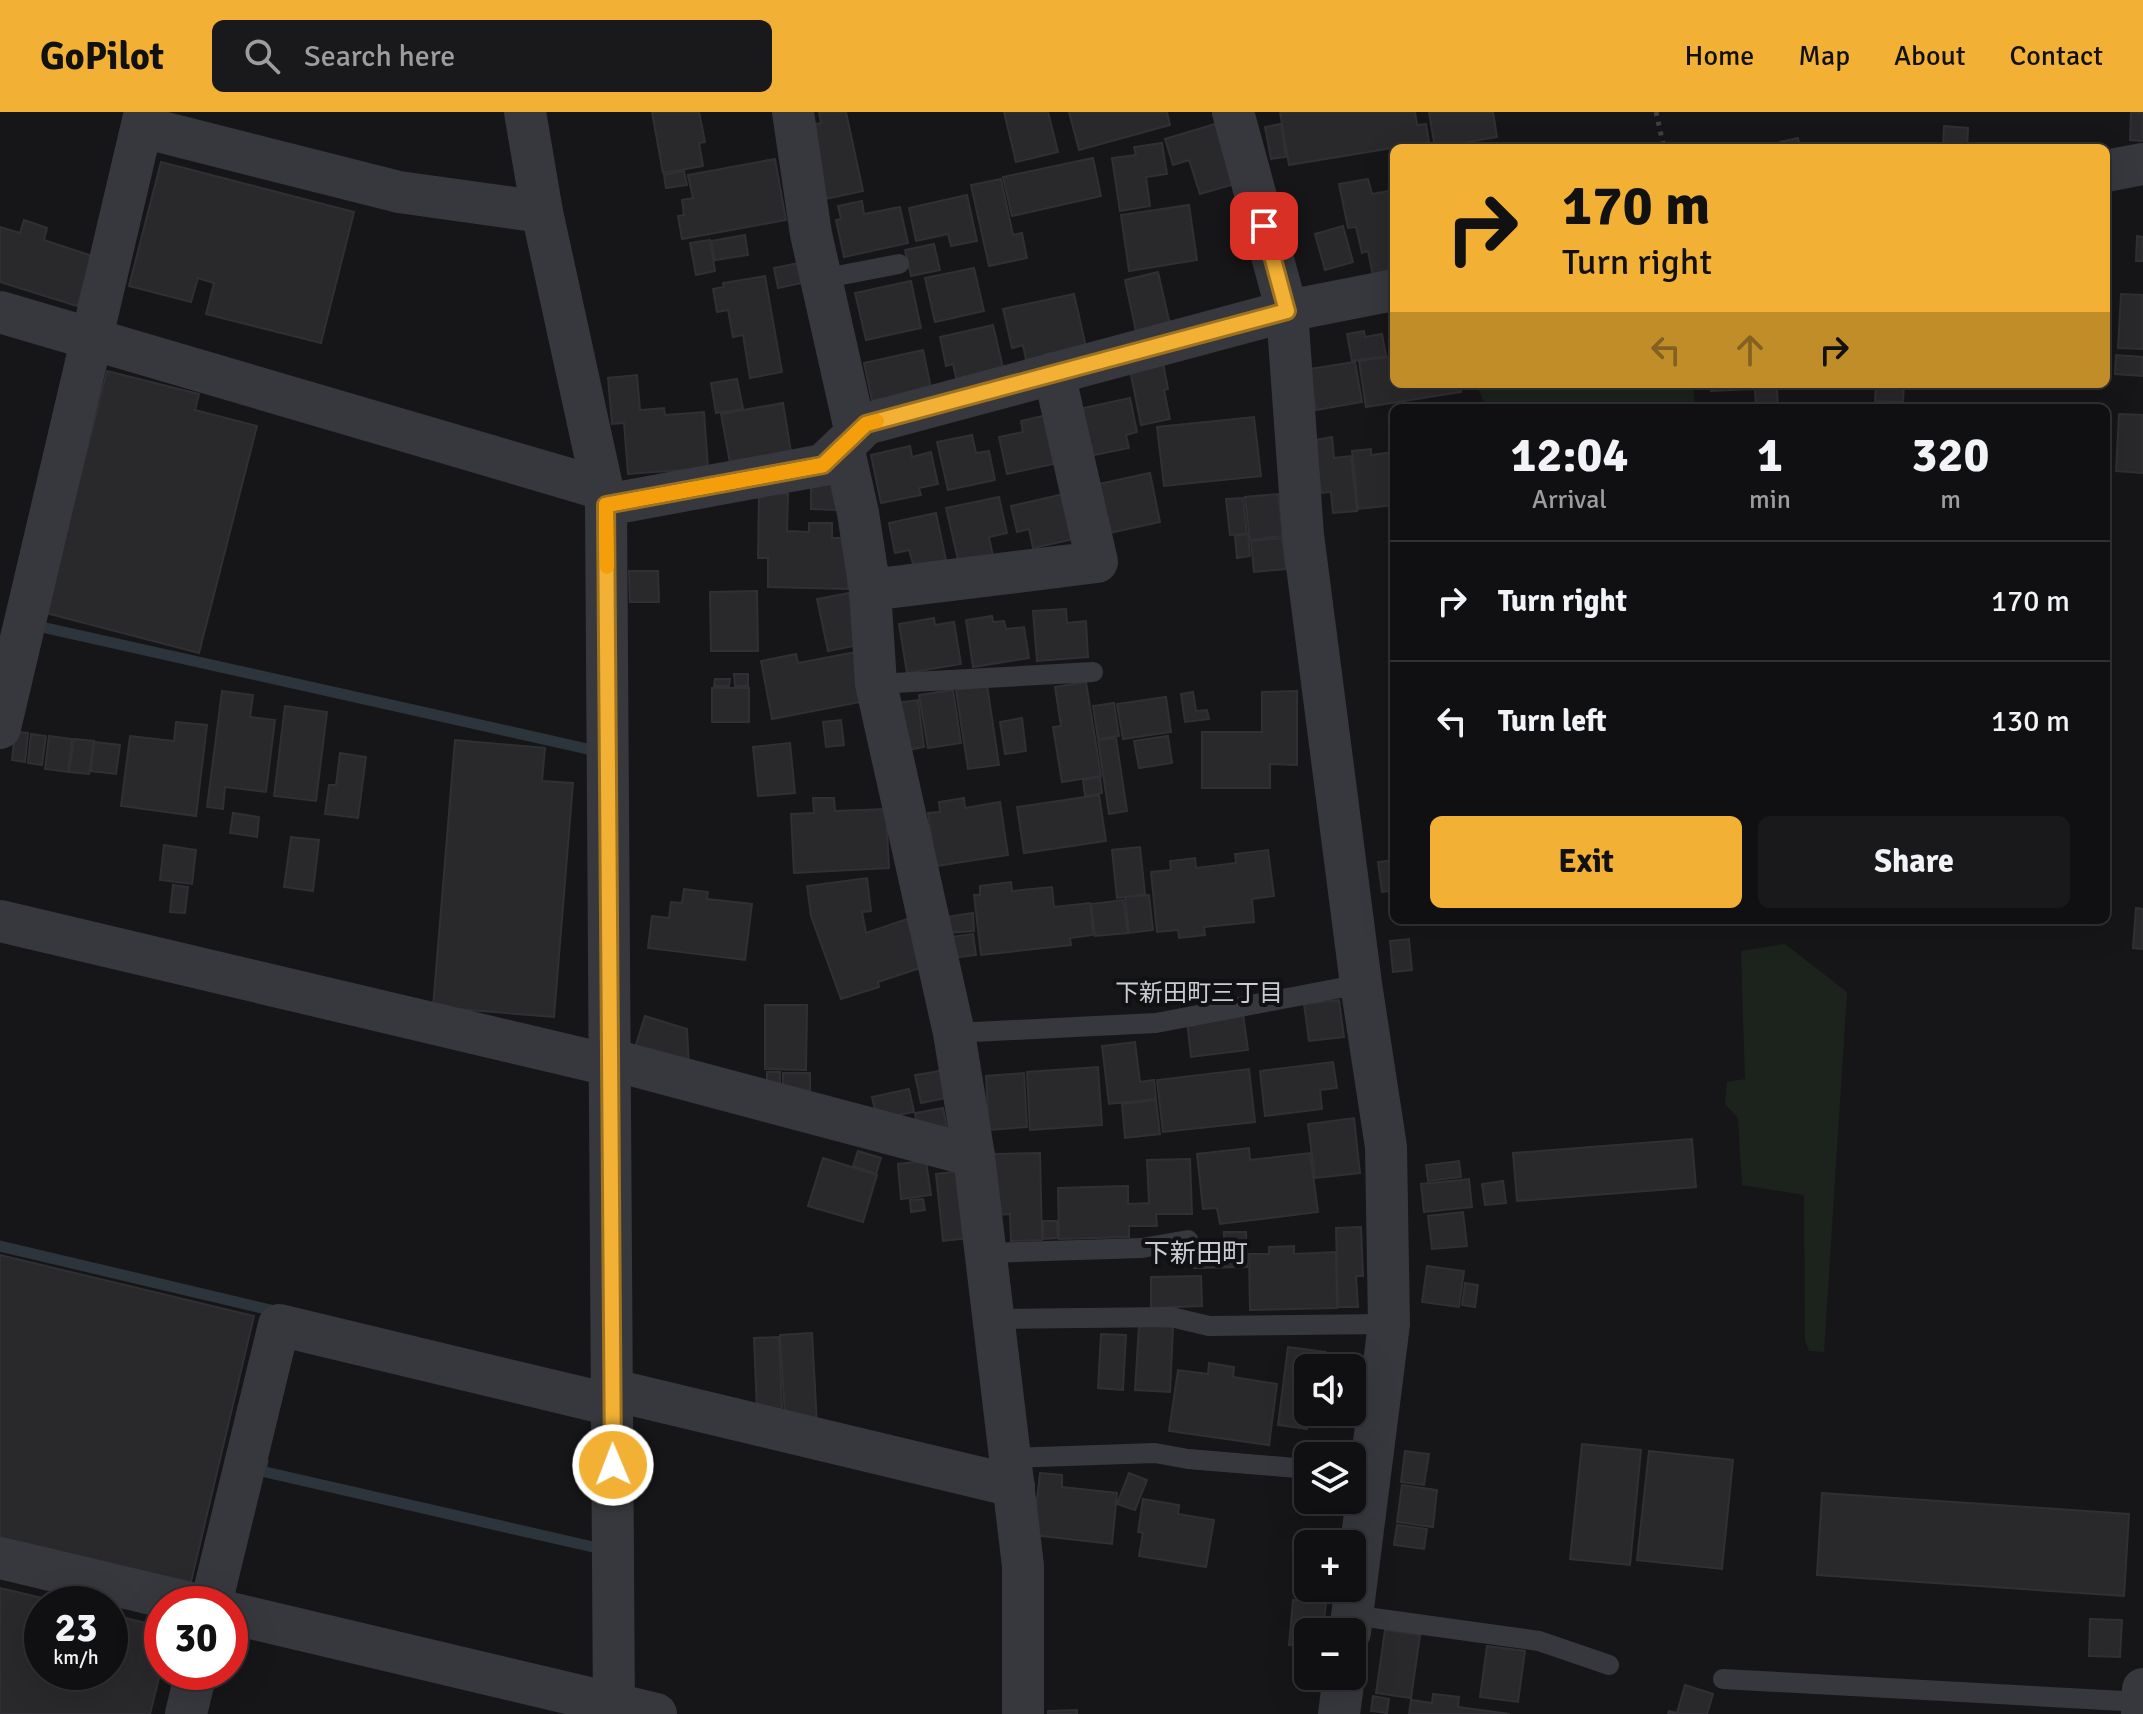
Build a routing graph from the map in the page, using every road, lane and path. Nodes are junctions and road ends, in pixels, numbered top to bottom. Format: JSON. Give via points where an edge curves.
{"nodes":[{"id":1,"x":525,"y":112,"type":"edge"},
{"id":2,"x":793,"y":112,"type":"edge"},
{"id":3,"x":1233,"y":112,"type":"edge"},
{"id":4,"x":1656,"y":112,"type":"edge"},
{"id":5,"x":144,"y":120,"type":"edge"},
{"id":6,"x":1663,"y":144,"type":"edge"},
{"id":7,"x":2143,"y":164,"type":"edge"},
{"id":8,"x":2110,"y":170,"type":"edge"},
{"id":9,"x":542,"y":212,"type":"junction"},
{"id":10,"x":899,"y":264,"type":"dead end"},
{"id":11,"x":821,"y":279,"type":"junction"},
{"id":12,"x":1390,"y":291,"type":"edge"},
{"id":13,"x":1287,"y":311,"type":"junction"},
{"id":14,"x":0,"y":312,"type":"edge"},
{"id":15,"x":93,"y":339,"type":"junction"},
{"id":16,"x":1054,"y":373,"type":"junction"},
{"id":17,"x":849,"y":440,"type":"junction"},
{"id":18,"x":604,"y":497,"type":"junction"},
{"id":19,"x":870,"y":590,"type":"junction"},
{"id":20,"x":1093,"y":672,"type":"dead end"},
{"id":21,"x":876,"y":684,"type":"junction"},
{"id":22,"x":0,"y":728,"type":"edge"},
{"id":23,"x":0,"y":921,"type":"edge"},
{"id":24,"x":1361,"y":984,"type":"junction"},
{"id":25,"x":954,"y":1033,"type":"junction"},
{"id":26,"x":609,"y":1062,"type":"junction"},
{"id":27,"x":974,"y":1156,"type":"junction"},
{"id":28,"x":1188,"y":1240,"type":"dead end"},
{"id":29,"x":986,"y":1253,"type":"junction"},
{"id":30,"x":994,"y":1319,"type":"junction"},
{"id":31,"x":1389,"y":1324,"type":"junction"},
{"id":32,"x":612,"y":1397,"type":"junction"},
{"id":33,"x":1366,"y":1447,"type":"edge"},
{"id":34,"x":1294,"y":1468,"type":"edge"},
{"id":35,"x":1012,"y":1472,"type":"junction"},
{"id":36,"x":1358,"y":1514,"type":"edge"},
{"id":37,"x":0,"y":1558,"type":"edge"},
{"id":38,"x":215,"y":1586,"type":"edge"},
{"id":39,"x":144,"y":1592,"type":"edge"},
{"id":40,"x":248,"y":1617,"type":"edge"},
{"id":41,"x":1351,"y":1618,"type":"edge"},
{"id":42,"x":1366,"y":1624,"type":"edge"},
{"id":43,"x":1609,"y":1665,"type":"dead end"},
{"id":44,"x":1723,"y":1679,"type":"dead end"},
{"id":45,"x":2143,"y":1689,"type":"edge"},
{"id":46,"x":192,"y":1690,"type":"edge"},
{"id":47,"x":1342,"y":1690,"type":"edge"},
{"id":48,"x":2142,"y":1702,"type":"edge"},
{"id":49,"x":615,"y":1709,"type":"edge"},
{"id":50,"x":186,"y":1714,"type":"edge"},
{"id":51,"x":656,"y":1714,"type":"edge"},
{"id":52,"x":1023,"y":1714,"type":"edge"},
{"id":53,"x":1339,"y":1714,"type":"edge"},
{"id":54,"x":2142,"y":1714,"type":"edge"}],
"edges":[{"from":1,"to":9,"type":"street"},
{"from":2,"to":11,"type":"street"},
{"from":3,"to":13,"type":"street"},
{"from":4,"to":6,"type":"path"},
{"from":5,"to":9,"type":"street","via":[[399,192]]},
{"from":5,"to":15,"type":"street"},
{"from":7,"to":8,"type":"street"},
{"from":9,"to":18,"type":"street"},
{"from":10,"to":11,"type":"lane"},
{"from":11,"to":17,"type":"street"},
{"from":12,"to":13,"type":"street"},
{"from":13,"to":16,"type":"street"},
{"from":13,"to":24,"type":"street","via":[[1303,535]]},
{"from":14,"to":15,"type":"street"},
{"from":15,"to":18,"type":"street"},
{"from":15,"to":22,"type":"street"},
{"from":16,"to":17,"type":"street","via":[[866,424]]},
{"from":16,"to":19,"type":"street","via":[[1097,562]]},
{"from":17,"to":18,"type":"street","via":[[823,465]]},
{"from":17,"to":19,"type":"street"},
{"from":18,"to":26,"type":"street","via":[[610,719]]},
{"from":19,"to":21,"type":"street"},
{"from":20,"to":21,"type":"lane"},
{"from":21,"to":25,"type":"street"},
{"from":23,"to":26,"type":"street"},
{"from":24,"to":25,"type":"lane","via":[[1156,1023]]},
{"from":24,"to":31,"type":"street","via":[[1386,1147]]},
{"from":25,"to":27,"type":"street"},
{"from":26,"to":27,"type":"street"},
{"from":26,"to":32,"type":"street"},
{"from":27,"to":29,"type":"street"},
{"from":28,"to":29,"type":"lane","via":[[1142,1248]]},
{"from":29,"to":30,"type":"street"},
{"from":30,"to":31,"type":"lane","via":[[1171,1317],[1209,1326]]},
{"from":30,"to":35,"type":"street"},
{"from":31,"to":33,"type":"street"},
{"from":32,"to":35,"type":"street"},
{"from":32,"to":38,"type":"street","via":[[279,1325]]},
{"from":32,"to":49,"type":"street"},
{"from":34,"to":35,"type":"lane","via":[[1155,1453]]},
{"from":35,"to":52,"type":"street","via":[[1023,1566]]},
{"from":36,"to":41,"type":"street"},
{"from":37,"to":39,"type":"street"},
{"from":40,"to":49,"type":"street"},
{"from":42,"to":43,"type":"lane","via":[[1539,1641]]},
{"from":44,"to":48,"type":"lane"},
{"from":45,"to":48,"type":"street"},
{"from":46,"to":50,"type":"street"},
{"from":47,"to":53,"type":"street"},
{"from":48,"to":54,"type":"street"},
{"from":49,"to":51,"type":"street"}]}
